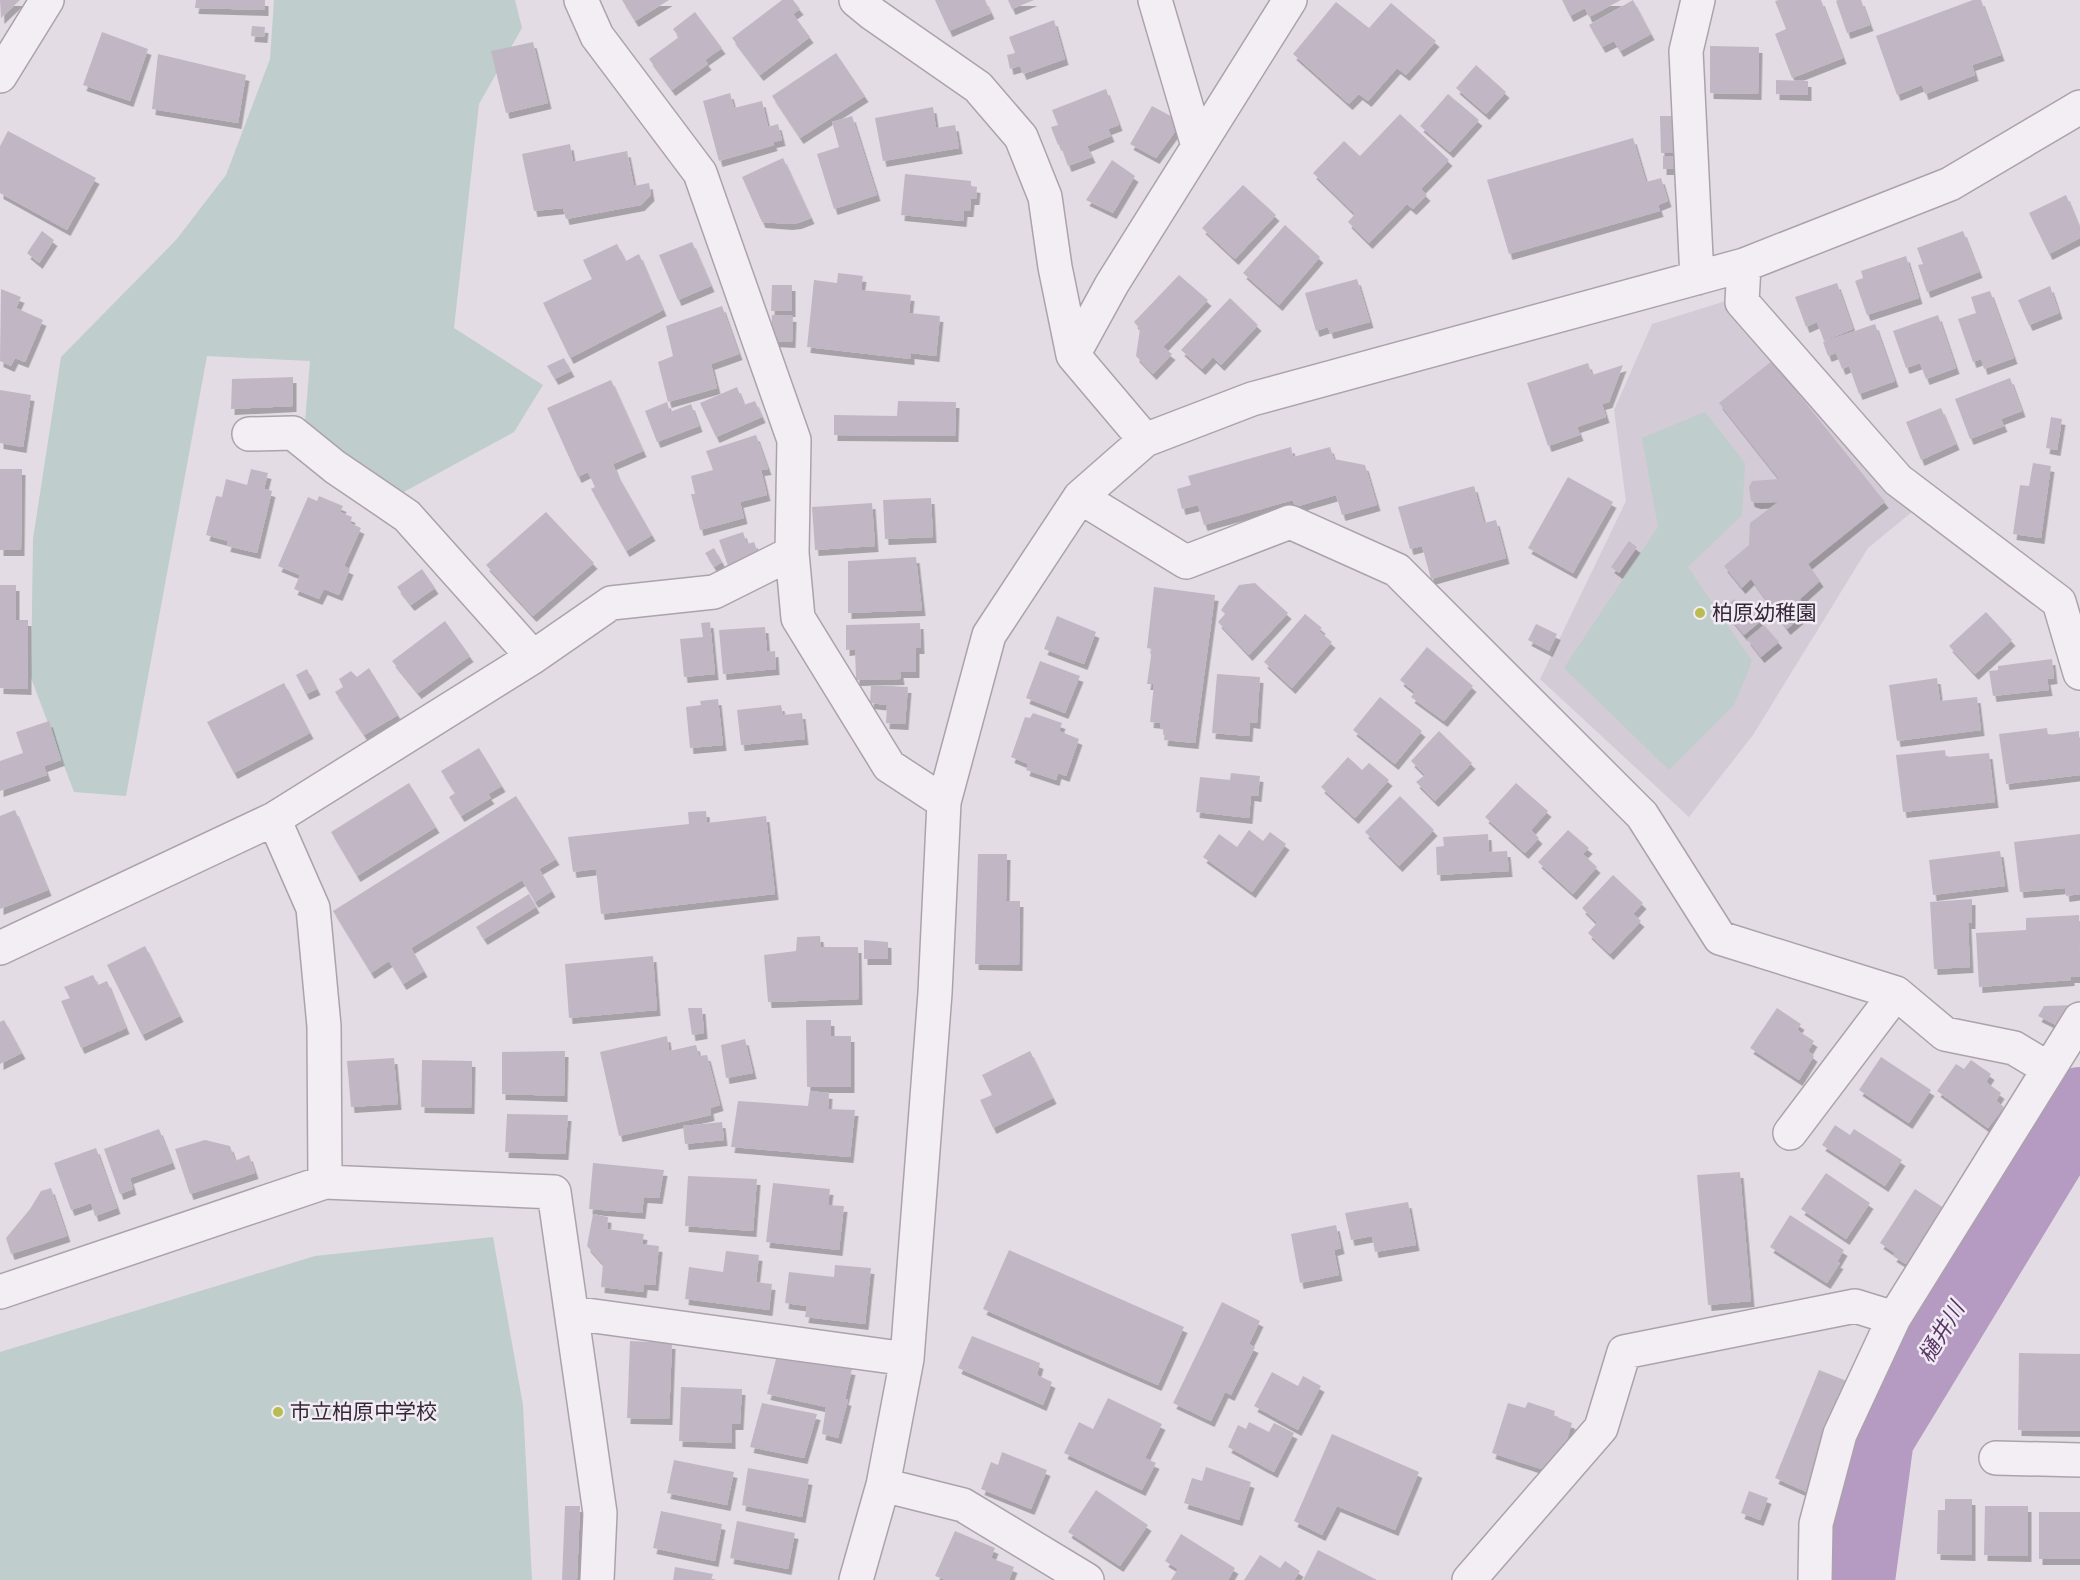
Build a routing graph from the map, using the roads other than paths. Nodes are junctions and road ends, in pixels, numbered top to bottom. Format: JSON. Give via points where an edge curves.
{"nodes":[{"id":1,"x":47,"y":0,"type":"edge"},
{"id":2,"x":581,"y":0,"type":"edge"},
{"id":3,"x":856,"y":0,"type":"edge"},
{"id":4,"x":1155,"y":0,"type":"edge"},
{"id":5,"x":1290,"y":0,"type":"edge"},
{"id":6,"x":1698,"y":0,"type":"edge"},
{"id":7,"x":0,"y":76,"type":"edge"},
{"id":8,"x":2080,"y":107,"type":"edge"},
{"id":9,"x":1198,"y":146,"type":"junction"},
{"id":10,"x":1744,"y":265,"type":"junction"},
{"id":11,"x":1696,"y":278,"type":"junction"},
{"id":12,"x":1074,"y":356,"type":"junction"},
{"id":13,"x":249,"y":434,"type":"dead end"},
{"id":14,"x":1145,"y":440,"type":"junction"},
{"id":15,"x":1080,"y":497,"type":"junction"},
{"id":16,"x":792,"y":553,"type":"junction"},
{"id":17,"x":2070,"y":599,"type":"edge"},
{"id":18,"x":533,"y":657,"type":"junction"},
{"id":19,"x":2080,"y":673,"type":"edge"},
{"id":20,"x":944,"y":802,"type":"junction"},
{"id":21,"x":274,"y":819,"type":"junction"},
{"id":22,"x":0,"y":948,"type":"edge"},
{"id":23,"x":1896,"y":993,"type":"junction"},
{"id":24,"x":2080,"y":1019,"type":"edge"},
{"id":25,"x":2049,"y":1069,"type":"junction"},
{"id":26,"x":1790,"y":1133,"type":"dead end"},
{"id":27,"x":325,"y":1182,"type":"junction"},
{"id":28,"x":0,"y":1292,"type":"edge"},
{"id":29,"x":572,"y":1313,"type":"junction"},
{"id":30,"x":1894,"y":1318,"type":"junction"},
{"id":31,"x":907,"y":1359,"type":"junction"},
{"id":32,"x":1996,"y":1458,"type":"dead end"},
{"id":33,"x":2080,"y":1460,"type":"edge"},
{"id":34,"x":884,"y":1485,"type":"junction"},
{"id":35,"x":597,"y":1580,"type":"edge"},
{"id":36,"x":855,"y":1580,"type":"edge"},
{"id":37,"x":1088,"y":1580,"type":"edge"},
{"id":38,"x":1469,"y":1580,"type":"edge"},
{"id":39,"x":1815,"y":1580,"type":"edge"}],
"edges":[{"from":1,"to":7,"type":"street"},
{"from":2,"to":16,"type":"street","via":[[597,36],[700,174],[794,440]]},
{"from":3,"to":12,"type":"street","via":[[978,87],[1021,137],[1045,197]]},
{"from":4,"to":9,"type":"street"},
{"from":5,"to":9,"type":"street"},
{"from":6,"to":11,"type":"street","via":[[1686,51]]},
{"from":8,"to":10,"type":"street","via":[[1950,184]]},
{"from":9,"to":12,"type":"street","via":[[1112,284]]},
{"from":10,"to":11,"type":"street"},
{"from":10,"to":17,"type":"street","via":[[1743,302],[1898,480]]},
{"from":11,"to":14,"type":"street","via":[[1252,399]]},
{"from":12,"to":14,"type":"street"},
{"from":13,"to":18,"type":"street","via":[[293,433],[334,467],[406,516]]},
{"from":14,"to":15,"type":"street"},
{"from":15,"to":20,"type":"street","via":[[989,635]]},
{"from":15,"to":23,"type":"street","via":[[1186,562],[1290,522],[1397,570],[1642,815],[1720,938]]},
{"from":16,"to":18,"type":"street","via":[[714,592],[611,603]]},
{"from":16,"to":20,"type":"street","via":[[798,618],[882,756],[889,766]]},
{"from":17,"to":19,"type":"street"},
{"from":18,"to":21,"type":"street"},
{"from":20,"to":31,"type":"street","via":[[935,993]]},
{"from":21,"to":22,"type":"street"},
{"from":21,"to":27,"type":"street","via":[[313,908],[324,1026]]},
{"from":23,"to":25,"type":"street","via":[[1945,1034],[2014,1048]]},
{"from":23,"to":26,"type":"street"},
{"from":24,"to":25,"type":"street"},
{"from":25,"to":30,"type":"street"},
{"from":27,"to":28,"type":"street"},
{"from":27,"to":29,"type":"street","via":[[554,1192]]},
{"from":29,"to":31,"type":"street"},
{"from":29,"to":35,"type":"street","via":[[600,1513]]},
{"from":30,"to":38,"type":"street","via":[[1856,1306],[1624,1352],[1601,1428]]},
{"from":30,"to":39,"type":"street","via":[[1840,1434],[1816,1524]]},
{"from":31,"to":34,"type":"street"},
{"from":32,"to":33,"type":"street"},
{"from":34,"to":36,"type":"street"},
{"from":34,"to":37,"type":"street","via":[[963,1505]]}]}
